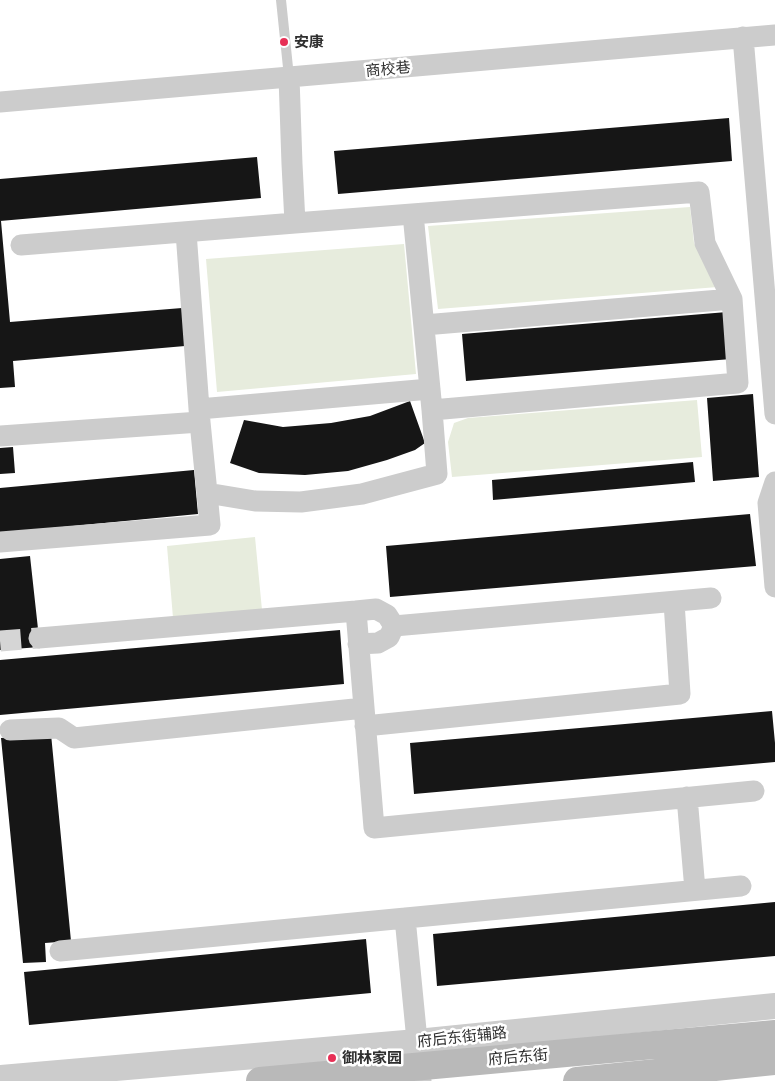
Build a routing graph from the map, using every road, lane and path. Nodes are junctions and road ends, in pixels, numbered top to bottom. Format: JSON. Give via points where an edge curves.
{"nodes":[{"id":1,"x":281,"y":0,"type":"edge"},
{"id":2,"x":775,"y":35,"type":"edge"},
{"id":3,"x":743,"y":37,"type":"junction"},
{"id":4,"x":289,"y":77,"type":"junction"},
{"id":5,"x":0,"y":102,"type":"edge"},
{"id":6,"x":413,"y":214,"type":"junction"},
{"id":7,"x":296,"y":223,"type":"junction"},
{"id":8,"x":186,"y":232,"type":"junction"},
{"id":9,"x":21,"y":245,"type":"dead end"},
{"id":10,"x":732,"y":299,"type":"junction"},
{"id":11,"x":424,"y":325,"type":"junction"},
{"id":12,"x":430,"y":388,"type":"junction"},
{"id":13,"x":432,"y":410,"type":"junction"},
{"id":14,"x":775,"y":414,"type":"edge"},
{"id":15,"x":199,"y":415,"type":"junction"},
{"id":16,"x":0,"y":436,"type":"edge"},
{"id":17,"x":775,"y":482,"type":"edge"},
{"id":18,"x":207,"y":493,"type":"junction"},
{"id":19,"x":0,"y":542,"type":"edge"},
{"id":20,"x":775,"y":587,"type":"edge"},
{"id":21,"x":711,"y":598,"type":"dead end"},
{"id":22,"x":674,"y":602,"type":"junction"},
{"id":23,"x":356,"y":611,"type":"junction"},
{"id":24,"x":394,"y":626,"type":"junction"},
{"id":25,"x":40,"y":638,"type":"tunnel mouth"},
{"id":26,"x":358,"y":644,"type":"junction"},
{"id":27,"x":364,"y":717,"type":"junction"},
{"id":28,"x":10,"y":730,"type":"dead end"},
{"id":29,"x":754,"y":791,"type":"dead end"},
{"id":30,"x":688,"y":797,"type":"junction"},
{"id":31,"x":741,"y":886,"type":"dead end"},
{"id":32,"x":695,"y":890,"type":"junction"},
{"id":33,"x":405,"y":918,"type":"junction"},
{"id":34,"x":60,"y":950,"type":"dead end"},
{"id":35,"x":775,"y":1006,"type":"edge"},
{"id":36,"x":775,"y":1034,"type":"edge"},
{"id":37,"x":775,"y":1061,"type":"edge"},
{"id":38,"x":419,"y":1063,"type":"edge"},
{"id":39,"x":0,"y":1078,"type":"edge"},
{"id":40,"x":260,"y":1081,"type":"edge"},
{"id":41,"x":577,"y":1081,"type":"edge"}],
"edges":[{"from":1,"to":4,"type":"lane"},
{"from":2,"to":3,"type":"street","name":"商校巷"},
{"from":3,"to":4,"type":"street","name":"商校巷"},
{"from":3,"to":14,"type":"street"},
{"from":4,"to":5,"type":"street","name":"商校巷"},
{"from":4,"to":7,"type":"street"},
{"from":6,"to":7,"type":"street"},
{"from":6,"to":10,"type":"street","via":[[699,192],[705,243]]},
{"from":6,"to":11,"type":"street"},
{"from":7,"to":8,"type":"street"},
{"from":8,"to":9,"type":"street"},
{"from":8,"to":15,"type":"street"},
{"from":10,"to":11,"type":"street"},
{"from":10,"to":13,"type":"street","via":[[738,383]]},
{"from":11,"to":12,"type":"street"},
{"from":12,"to":13,"type":"street"},
{"from":12,"to":15,"type":"street"},
{"from":13,"to":18,"type":"street","via":[[437,474],[362,494],[301,502],[255,501]]},
{"from":15,"to":16,"type":"street"},
{"from":15,"to":18,"type":"street"},
{"from":17,"to":20,"type":"street","via":[[768,503]]},
{"from":18,"to":19,"type":"street","via":[[210,525]]},
{"from":21,"to":22,"type":"street"},
{"from":22,"to":24,"type":"street"},
{"from":22,"to":27,"type":"street","via":[[680,694]]},
{"from":23,"to":24,"type":"street","via":[[376,609],[387,615]]},
{"from":23,"to":25,"type":"street"},
{"from":23,"to":26,"type":"street"},
{"from":24,"to":26,"type":"street","via":[[384,640]]},
{"from":26,"to":27,"type":"street"},
{"from":27,"to":28,"type":"street","via":[[74,738],[59,728]]},
{"from":27,"to":30,"type":"street","via":[[374,828]]},
{"from":29,"to":30,"type":"street"},
{"from":30,"to":32,"type":"street"},
{"from":31,"to":32,"type":"street"},
{"from":32,"to":33,"type":"street"},
{"from":33,"to":34,"type":"street"},
{"from":33,"to":38,"type":"street"},
{"from":35,"to":38,"type":"street","name":"府后东街辅路"},
{"from":36,"to":38,"type":"main road","name":"府后东街"},
{"from":37,"to":41,"type":"main road"},
{"from":38,"to":39,"type":"street","name":"府后东街辅路"},
{"from":38,"to":40,"type":"main road","name":"府后东街"}]}
